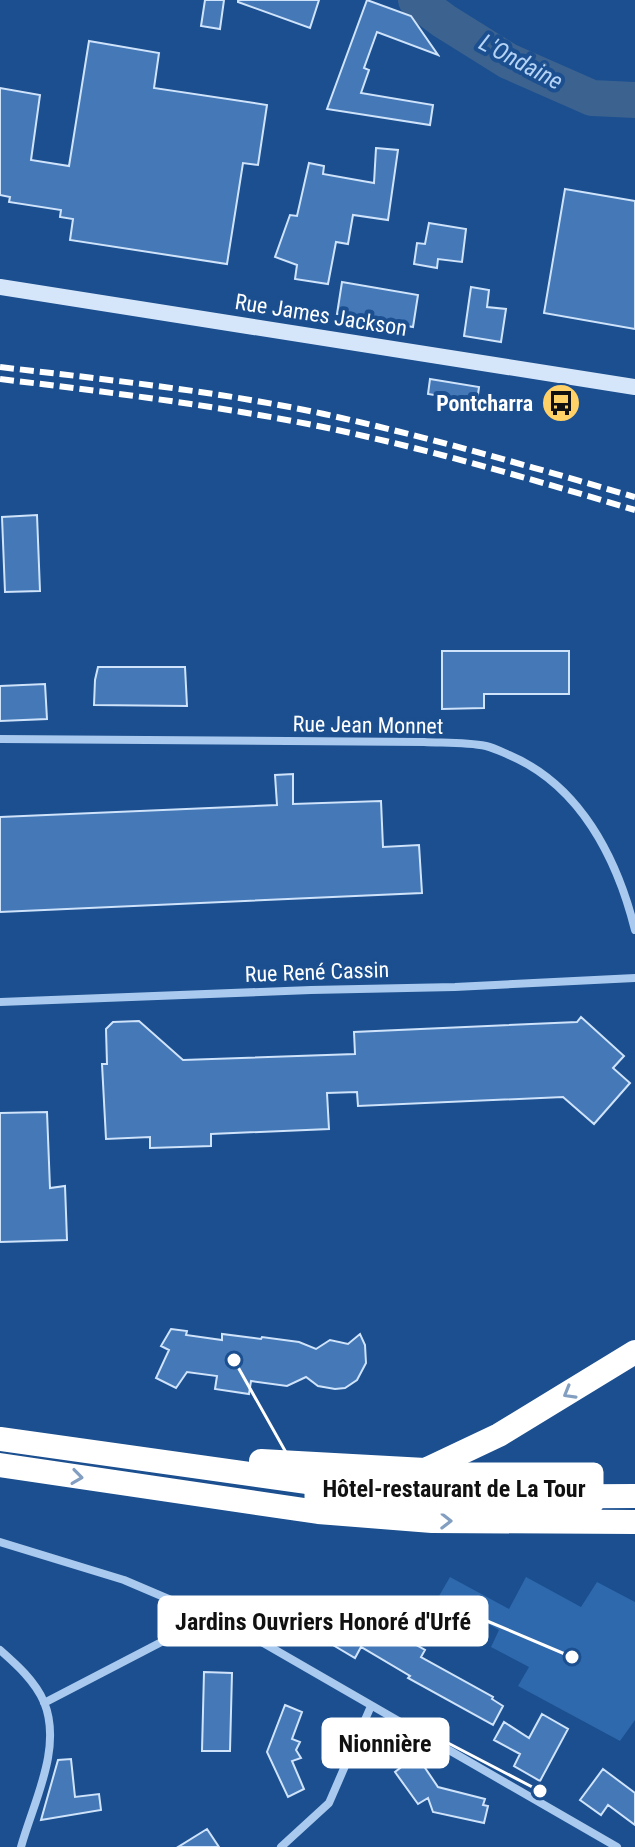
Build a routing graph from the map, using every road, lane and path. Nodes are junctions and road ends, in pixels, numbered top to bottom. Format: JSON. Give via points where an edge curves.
{"nodes":[{"id":1,"x":0,"y":287,"type":"edge"},
{"id":2,"x":635,"y":387,"type":"edge"},
{"id":3,"x":0,"y":739,"type":"edge"},
{"id":4,"x":635,"y":930,"type":"edge"},
{"id":5,"x":635,"y":978,"type":"edge"},
{"id":6,"x":0,"y":1002,"type":"edge"},
{"id":7,"x":635,"y":1352,"type":"edge"},
{"id":8,"x":0,"y":1439,"type":"edge"},
{"id":9,"x":91,"y":1452,"type":"junction"},
{"id":10,"x":0,"y":1465,"type":"edge"},
{"id":11,"x":635,"y":1496,"type":"edge"},
{"id":12,"x":635,"y":1522,"type":"edge"},
{"id":13,"x":0,"y":1542,"type":"edge"},
{"id":14,"x":209,"y":1615,"type":"junction"},
{"id":15,"x":0,"y":1650,"type":"edge"},
{"id":16,"x":44,"y":1703,"type":"junction"},
{"id":17,"x":371,"y":1706,"type":"junction"},
{"id":18,"x":21,"y":1847,"type":"edge"},
{"id":19,"x":281,"y":1847,"type":"edge"},
{"id":20,"x":617,"y":1847,"type":"edge"}],
"edges":[{"from":1,"to":2,"type":"main road","name":"Rue James Jackson"},
{"from":3,"to":4,"type":"street","name":"Rue Jean Monnet","via":[[487,746],[534,766],[570,797],[603,843]]},
{"from":5,"to":6,"type":"street","name":"Rue René Cassin"},
{"from":7,"to":9,"type":"highway","one_way":true,"via":[[499,1435],[425,1470]]},
{"from":8,"to":9,"type":"highway"},
{"from":9,"to":11,"type":"highway","via":[[343,1487],[483,1497]]},
{"from":10,"to":12,"type":"highway","one_way":true,"via":[[318,1512],[432,1521]]},
{"from":13,"to":14,"type":"street","via":[[124,1580]]},
{"from":14,"to":16,"type":"street"},
{"from":14,"to":17,"type":"street"},
{"from":15,"to":16,"type":"street","via":[[26,1673]]},
{"from":16,"to":18,"type":"street","via":[[50,1735],[43,1780]]},
{"from":17,"to":19,"type":"street","via":[[329,1803]]},
{"from":17,"to":20,"type":"street"}]}
